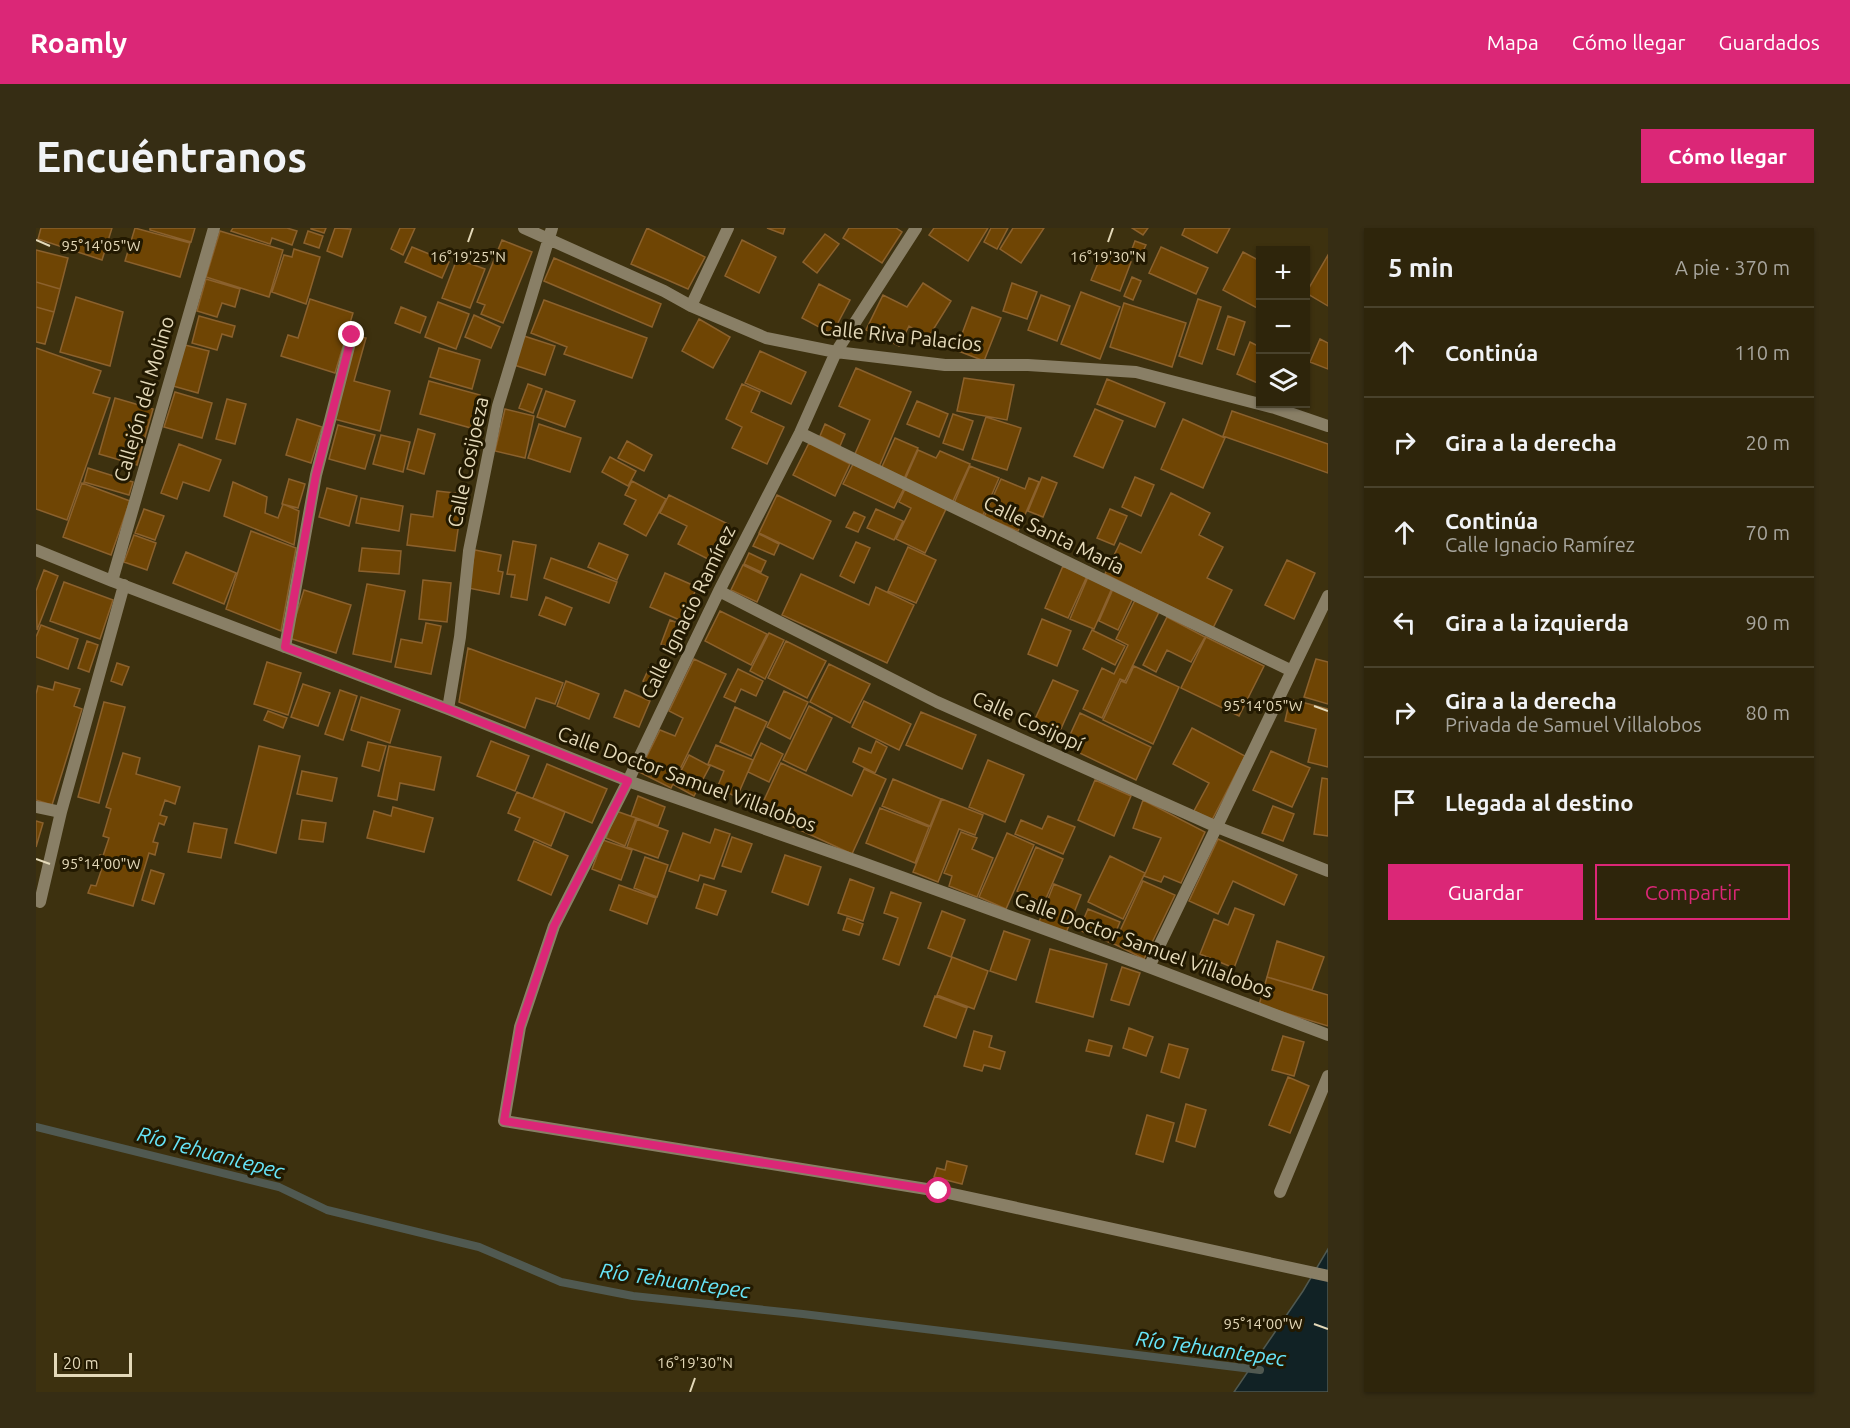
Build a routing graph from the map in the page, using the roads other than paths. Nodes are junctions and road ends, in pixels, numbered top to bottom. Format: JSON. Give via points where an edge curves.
{"nodes":[{"id":1,"x":214,"y":228,"type":"edge"},
{"id":2,"x":525,"y":228,"type":"edge"},
{"id":3,"x":729,"y":228,"type":"edge"},
{"id":4,"x":916,"y":228,"type":"edge"},
{"id":5,"x":550,"y":234,"type":"edge"},
{"id":6,"x":691,"y":306,"type":"junction"},
{"id":7,"x":352,"y":335,"type":"dead end"},
{"id":8,"x":836,"y":352,"type":"junction"},
{"id":9,"x":1328,"y":426,"type":"edge"},
{"id":10,"x":800,"y":434,"type":"junction"},
{"id":11,"x":36,"y":550,"type":"edge"},
{"id":12,"x":118,"y":583,"type":"junction"},
{"id":13,"x":719,"y":591,"type":"junction"},
{"id":14,"x":1328,"y":597,"type":"edge"},
{"id":15,"x":285,"y":647,"type":"junction"},
{"id":16,"x":1292,"y":671,"type":"junction"},
{"id":17,"x":448,"y":709,"type":"junction"},
{"id":18,"x":628,"y":781,"type":"junction"},
{"id":19,"x":36,"y":807,"type":"edge"},
{"id":20,"x":61,"y":813,"type":"junction"},
{"id":21,"x":1217,"y":827,"type":"junction"},
{"id":22,"x":1328,"y":871,"type":"edge"},
{"id":23,"x":40,"y":902,"type":"dead end"},
{"id":24,"x":1149,"y":967,"type":"junction"},
{"id":25,"x":1328,"y":1035,"type":"edge"},
{"id":26,"x":1328,"y":1076,"type":"edge"},
{"id":27,"x":1280,"y":1192,"type":"dead end"},
{"id":28,"x":1328,"y":1276,"type":"edge"}],
"edges":[{"from":1,"to":12,"type":"street","name":"Callejón del Molino"},
{"from":2,"to":5,"type":"street","name":"Calle Riva Palacios"},
{"from":3,"to":6,"type":"street"},
{"from":4,"to":8,"type":"street","name":"Calle Ignacio Ramírez"},
{"from":5,"to":6,"type":"street","name":"Calle Riva Palacios"},
{"from":5,"to":17,"type":"street","name":"Calle Cosijoeza","via":[[498,406],[470,551]]},
{"from":6,"to":8,"type":"street","name":"Calle Riva Palacios","via":[[766,338]]},
{"from":7,"to":15,"type":"street","via":[[316,475]]},
{"from":8,"to":9,"type":"street","name":"Calle Riva Palacios","via":[[945,365],[1028,365],[1136,372]]},
{"from":8,"to":10,"type":"street","name":"Calle Ignacio Ramírez"},
{"from":10,"to":13,"type":"street","name":"Calle Ignacio Ramírez"},
{"from":10,"to":16,"type":"street","name":"Calle Santa María"},
{"from":11,"to":12,"type":"street","name":"Calle Doctor Samuel Villalobos"},
{"from":12,"to":15,"type":"street","name":"Calle Doctor Samuel Villalobos"},
{"from":12,"to":20,"type":"street","name":"Callejón del Molino"},
{"from":13,"to":18,"type":"street","name":"Calle Ignacio Ramírez"},
{"from":13,"to":21,"type":"street","name":"Calle Cosijopí","via":[[937,702]]},
{"from":14,"to":16,"type":"street"},
{"from":15,"to":17,"type":"street","name":"Calle Doctor Samuel Villalobos"},
{"from":16,"to":21,"type":"street"},
{"from":17,"to":18,"type":"street","name":"Calle Doctor Samuel Villalobos"},
{"from":18,"to":24,"type":"street","name":"Calle Doctor Samuel Villalobos"},
{"from":18,"to":28,"type":"street","name":"Calle Ignacio Ramírez","via":[[554,926],[520,1027],[504,1121],[939,1191]]},
{"from":19,"to":20,"type":"street"},
{"from":20,"to":23,"type":"street","name":"Callejón del Molino"},
{"from":21,"to":22,"type":"street","name":"Calle Cosijopí"},
{"from":21,"to":24,"type":"street"},
{"from":24,"to":25,"type":"street","name":"Calle Doctor Samuel Villalobos"},
{"from":26,"to":27,"type":"street"}]}
